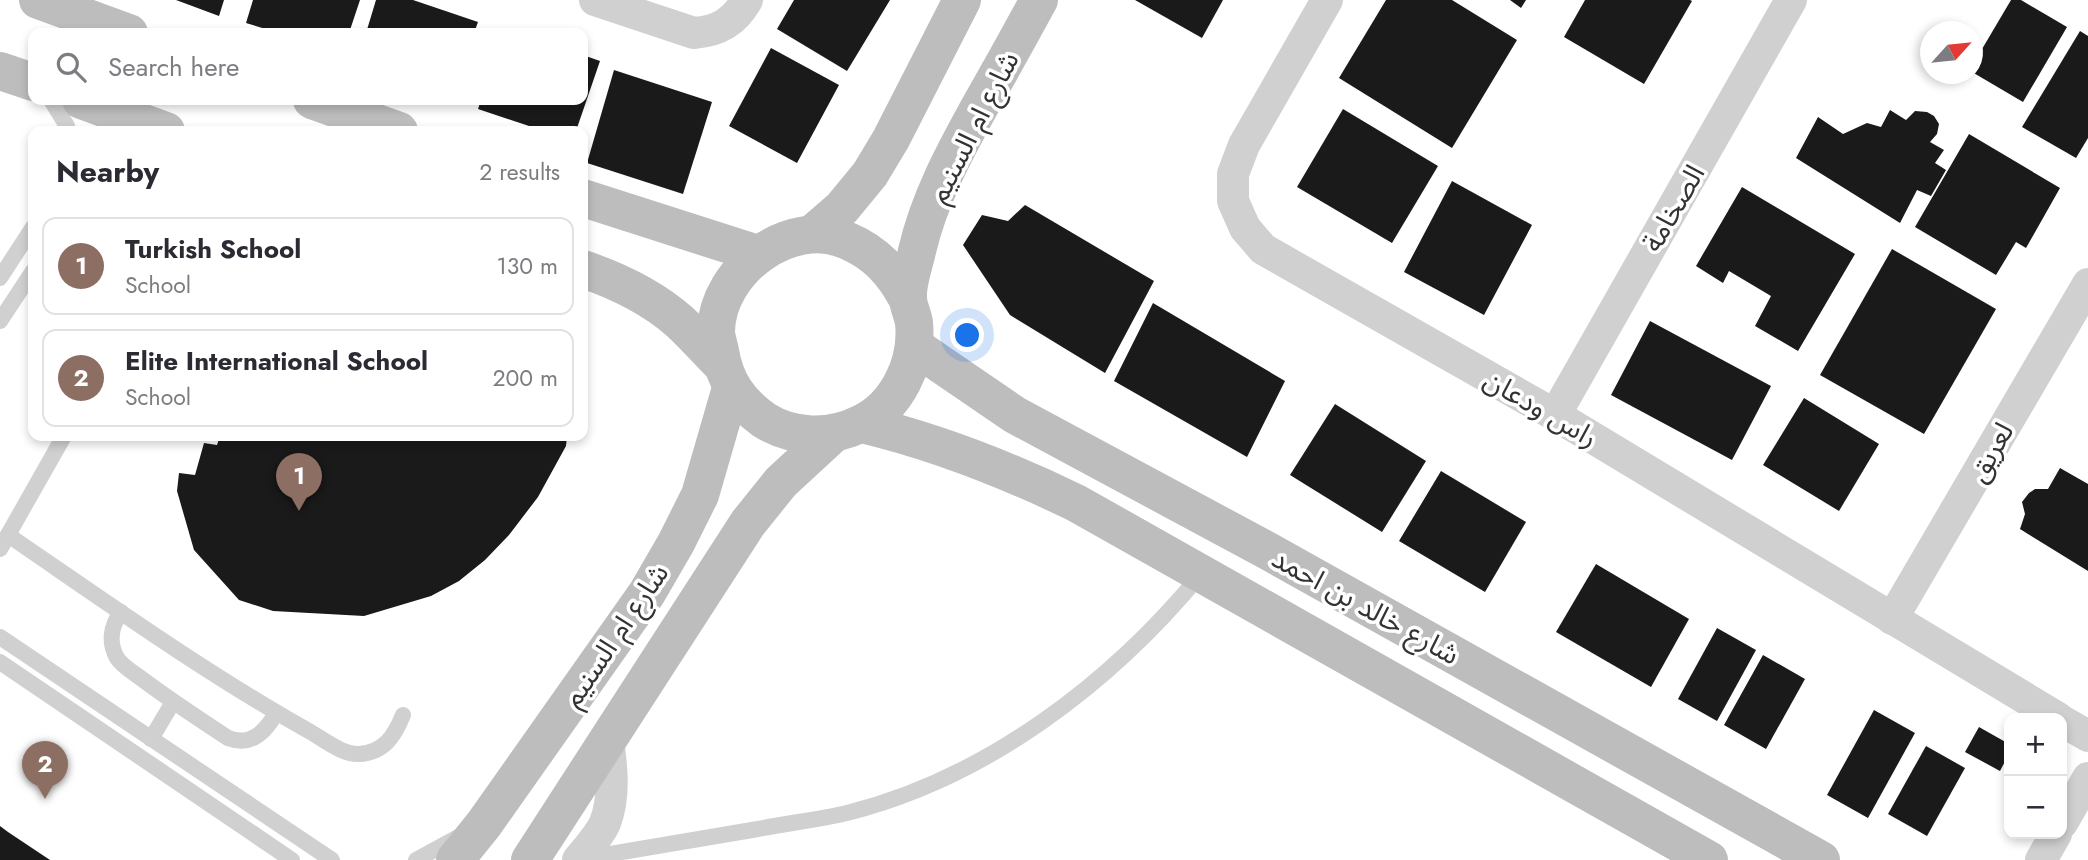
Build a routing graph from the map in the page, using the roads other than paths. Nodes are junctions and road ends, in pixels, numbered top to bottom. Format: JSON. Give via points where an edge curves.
{"nodes":[{"id":1,"x":38,"y":0,"type":"edge"},
{"id":2,"x":596,"y":0,"type":"edge"},
{"id":3,"x":747,"y":0,"type":"edge"},
{"id":4,"x":962,"y":0,"type":"edge"},
{"id":5,"x":1039,"y":0,"type":"edge"},
{"id":6,"x":1326,"y":0,"type":"edge"},
{"id":7,"x":1791,"y":0,"type":"edge"},
{"id":8,"x":115,"y":28,"type":"edge"},
{"id":9,"x":0,"y":71,"type":"edge"},
{"id":10,"x":28,"y":80,"type":"edge"},
{"id":11,"x":54,"y":105,"type":"edge"},
{"id":12,"x":95,"y":105,"type":"edge"},
{"id":13,"x":326,"y":105,"type":"edge"},
{"id":14,"x":67,"y":126,"type":"edge"},
{"id":15,"x":152,"y":126,"type":"edge"},
{"id":16,"x":385,"y":126,"type":"edge"},
{"id":17,"x":588,"y":200,"type":"edge"},
{"id":18,"x":812,"y":234,"type":"junction"},
{"id":19,"x":28,"y":235,"type":"edge"},
{"id":20,"x":758,"y":254,"type":"junction"},
{"id":21,"x":588,"y":272,"type":"edge"},
{"id":22,"x":0,"y":278,"type":"edge"},
{"id":23,"x":28,"y":279,"type":"edge"},
{"id":24,"x":2088,"y":284,"type":"edge"},
{"id":25,"x":907,"y":298,"type":"junction"},
{"id":26,"x":0,"y":321,"type":"edge"},
{"id":27,"x":914,"y":346,"type":"junction"},
{"id":28,"x":727,"y":377,"type":"junction"},
{"id":29,"x":1555,"y":415,"type":"junction"},
{"id":30,"x":847,"y":429,"type":"junction"},
{"id":31,"x":61,"y":441,"type":"edge"},
{"id":32,"x":4,"y":542,"type":"edge"},
{"id":33,"x":1201,"y":573,"type":"junction"},
{"id":34,"x":121,"y":612,"type":"junction"},
{"id":35,"x":1892,"y":619,"type":"junction"},
{"id":36,"x":0,"y":637,"type":"edge"},
{"id":37,"x":0,"y":662,"type":"edge"},
{"id":38,"x":173,"y":702,"type":"junction"},
{"id":39,"x":276,"y":713,"type":"junction"},
{"id":40,"x":2048,"y":713,"type":"edge"},
{"id":41,"x":403,"y":715,"type":"dead end"},
{"id":42,"x":2067,"y":724,"type":"edge"},
{"id":43,"x":2088,"y":736,"type":"edge"},
{"id":44,"x":151,"y":739,"type":"junction"},
{"id":45,"x":608,"y":740,"type":"junction"},
{"id":46,"x":2088,"y":778,"type":"edge"},
{"id":47,"x":2067,"y":814,"type":"edge"},
{"id":48,"x":484,"y":824,"type":"junction"},
{"id":49,"x":2053,"y":839,"type":"edge"},
{"id":50,"x":292,"y":860,"type":"edge"},
{"id":51,"x":331,"y":860,"type":"edge"},
{"id":52,"x":416,"y":860,"type":"edge"},
{"id":53,"x":455,"y":860,"type":"edge"},
{"id":54,"x":530,"y":860,"type":"edge"},
{"id":55,"x":578,"y":860,"type":"edge"},
{"id":56,"x":1709,"y":860,"type":"edge"},
{"id":57,"x":1821,"y":860,"type":"edge"},
{"id":58,"x":2041,"y":860,"type":"edge"}],
"edges":[{"from":1,"to":8,"type":"main road"},
{"from":2,"to":3,"type":"street","via":[[694,33],[726,25]]},
{"from":4,"to":18,"type":"main road","via":[[870,174]]},
{"from":5,"to":25,"type":"main road","name":"شارع ام السنيم","via":[[948,163],[930,206]]},
{"from":6,"to":29,"type":"street","name":"راس ودعان","via":[[1244,145],[1233,174],[1233,201],[1245,228],[1263,249]]},
{"from":7,"to":29,"type":"street","name":"الصخامة"},
{"from":9,"to":10,"type":"main road"},
{"from":11,"to":14,"type":"lane"},
{"from":12,"to":15,"type":"main road"},
{"from":13,"to":16,"type":"main road"},
{"from":17,"to":20,"type":"main road"},
{"from":18,"to":20,"type":"main road"},
{"from":18,"to":25,"type":"main road","via":[[846,239],[873,255],[894,274]]},
{"from":19,"to":22,"type":"lane"},
{"from":20,"to":28,"type":"main road","via":[[736,275],[722,301],[716,331]]},
{"from":21,"to":28,"type":"main road","via":[[644,296],[680,322]]},
{"from":23,"to":26,"type":"lane"},
{"from":24,"to":35,"type":"street","name":"لعريق"},
{"from":25,"to":27,"type":"main road","via":[[914,321]]},
{"from":27,"to":30,"type":"main road","via":[[906,377],[888,404]]},
{"from":27,"to":57,"type":"main road","name":"شارع خالد بن احمد","via":[[1015,415]]},
{"from":28,"to":30,"type":"main road","via":[[750,410],[775,426],[803,434]]},
{"from":28,"to":48,"type":"main road","name":"شارع ام السنيم","via":[[700,495],[676,543]]},
{"from":29,"to":35,"type":"street","name":"راس ودعان"},
{"from":30,"to":33,"type":"main road","name":"شارع خالد بن احمد","via":[[936,443],[1019,475]]},
{"from":30,"to":45,"type":"main road","name":"شارع ام السنيم","via":[[781,482],[748,523]]},
{"from":31,"to":32,"type":"lane"},
{"from":32,"to":34,"type":"lane"},
{"from":33,"to":55,"type":"lane","via":[[1170,611],[1063,706],[1003,747],[916,791],[846,813]]},
{"from":33,"to":56,"type":"main road","name":"شارع خالد بن احمد"},
{"from":34,"to":38,"type":"lane","via":[[111,632],[118,661]]},
{"from":34,"to":39,"type":"lane"},
{"from":35,"to":40,"type":"street","name":"راس ودعان"},
{"from":36,"to":44,"type":"lane"},
{"from":37,"to":50,"type":"lane"},
{"from":38,"to":39,"type":"lane","via":[[236,741],[256,737]]},
{"from":38,"to":44,"type":"lane"},
{"from":39,"to":41,"type":"lane","via":[[349,754],[376,751],[390,740]]},
{"from":42,"to":43,"type":"street","name":"راس ودعان"},
{"from":44,"to":51,"type":"lane"},
{"from":45,"to":54,"type":"main road","name":"شارع ام السنيم"},
{"from":45,"to":55,"type":"street","via":[[612,786],[604,826]]},
{"from":46,"to":47,"type":"street"},
{"from":48,"to":52,"type":"lane"},
{"from":48,"to":53,"type":"main road","name":"شارع ام السنيم"},
{"from":49,"to":58,"type":"street"}]}
